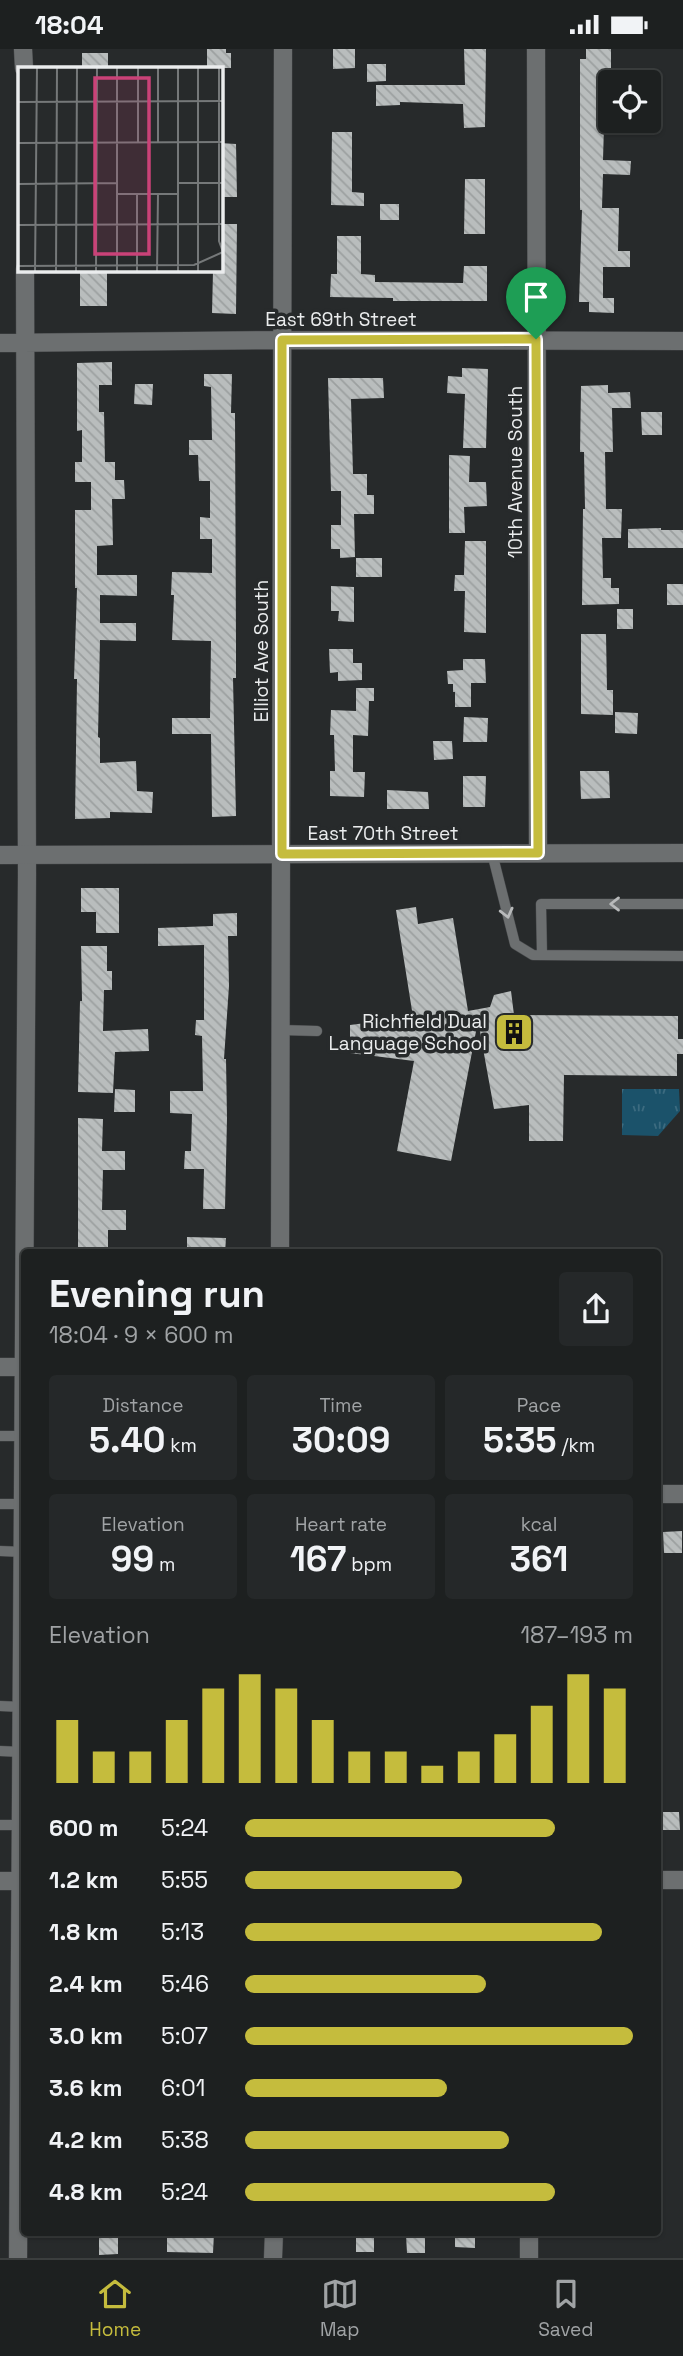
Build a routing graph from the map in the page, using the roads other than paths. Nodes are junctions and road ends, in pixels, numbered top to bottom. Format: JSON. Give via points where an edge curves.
{"nodes":[{"id":1,"x":23,"y":49,"type":"edge"},
{"id":2,"x":283,"y":49,"type":"edge"},
{"id":3,"x":536,"y":49,"type":"edge"},
{"id":4,"x":23,"y":67,"type":"edge"},
{"id":5,"x":25,"y":271,"type":"edge"},
{"id":6,"x":536,"y":339,"type":"junction"},
{"id":7,"x":282,"y":340,"type":"junction"},
{"id":8,"x":683,"y":341,"type":"edge"},
{"id":9,"x":0,"y":343,"type":"edge"},
{"id":10,"x":25,"y":343,"type":"junction"},
{"id":11,"x":492,"y":853,"type":"junction"},
{"id":12,"x":538,"y":853,"type":"junction"},
{"id":13,"x":683,"y":853,"type":"edge"},
{"id":14,"x":282,"y":854,"type":"junction"},
{"id":15,"x":0,"y":855,"type":"edge"},
{"id":16,"x":27,"y":855,"type":"junction"},
{"id":17,"x":683,"y":904,"type":"edge"},
{"id":18,"x":542,"y":955,"type":"junction"},
{"id":19,"x":683,"y":955,"type":"edge"},
{"id":20,"x":281,"y":1030,"type":"junction"},
{"id":21,"x":317,"y":1031,"type":"dead end"},
{"id":22,"x":25,"y":1249,"type":"edge"},
{"id":23,"x":280,"y":1249,"type":"edge"},
{"id":24,"x":0,"y":1367,"type":"edge"},
{"id":25,"x":21,"y":1367,"type":"edge"},
{"id":26,"x":0,"y":1436,"type":"edge"},
{"id":27,"x":21,"y":1436,"type":"edge"},
{"id":28,"x":661,"y":1495,"type":"edge"},
{"id":29,"x":683,"y":1495,"type":"edge"},
{"id":30,"x":0,"y":1504,"type":"edge"},
{"id":31,"x":21,"y":1504,"type":"edge"},
{"id":32,"x":0,"y":1552,"type":"edge"},
{"id":33,"x":21,"y":1552,"type":"edge"},
{"id":34,"x":0,"y":1706,"type":"edge"},
{"id":35,"x":21,"y":1707,"type":"edge"},
{"id":36,"x":0,"y":1751,"type":"edge"},
{"id":37,"x":21,"y":1752,"type":"edge"},
{"id":38,"x":0,"y":1825,"type":"edge"},
{"id":39,"x":21,"y":1825,"type":"edge"},
{"id":40,"x":661,"y":1880,"type":"edge"},
{"id":41,"x":683,"y":1880,"type":"edge"},
{"id":42,"x":0,"y":1881,"type":"edge"},
{"id":43,"x":21,"y":1881,"type":"edge"},
{"id":44,"x":21,"y":2032,"type":"edge"},
{"id":45,"x":274,"y":2236,"type":"edge"},
{"id":46,"x":529,"y":2236,"type":"edge"},
{"id":47,"x":18,"y":2258,"type":"edge"},
{"id":48,"x":273,"y":2258,"type":"edge"},
{"id":49,"x":529,"y":2258,"type":"edge"}],
"edges":[{"from":1,"to":4,"type":"street"},
{"from":2,"to":7,"type":"street","name":"Elliot Ave South"},
{"from":3,"to":6,"type":"street","name":"10th Avenue South"},
{"from":5,"to":10,"type":"street"},
{"from":6,"to":7,"type":"street","name":"East 69th Street"},
{"from":6,"to":8,"type":"street","name":"East 69th Street"},
{"from":6,"to":12,"type":"street","name":"10th Avenue South"},
{"from":7,"to":10,"type":"street","name":"East 69th Street"},
{"from":7,"to":14,"type":"street","name":"Elliot Ave South"},
{"from":9,"to":10,"type":"street","name":"East 69th Street"},
{"from":10,"to":16,"type":"street"},
{"from":11,"to":12,"type":"street","name":"East 70th Street"},
{"from":11,"to":14,"type":"street","name":"East 70th Street"},
{"from":11,"to":18,"type":"lane","one_way":true,"via":[[515,944]]},
{"from":12,"to":13,"type":"street","name":"East 70th Street"},
{"from":14,"to":16,"type":"street","name":"East 70th Street"},
{"from":14,"to":20,"type":"street","name":"Elliot Ave South"},
{"from":15,"to":16,"type":"street","name":"East 70th Street"},
{"from":16,"to":22,"type":"street"},
{"from":17,"to":18,"type":"lane","one_way":true,"via":[[541,904]]},
{"from":18,"to":19,"type":"lane"},
{"from":20,"to":21,"type":"lane"},
{"from":20,"to":23,"type":"street","name":"Elliot Ave South"},
{"from":24,"to":25,"type":"street"},
{"from":26,"to":27,"type":"lane"},
{"from":28,"to":29,"type":"street"},
{"from":30,"to":31,"type":"lane"},
{"from":32,"to":33,"type":"lane"},
{"from":34,"to":35,"type":"lane"},
{"from":36,"to":37,"type":"lane"},
{"from":38,"to":39,"type":"lane"},
{"from":40,"to":41,"type":"street"},
{"from":42,"to":43,"type":"street"},
{"from":44,"to":47,"type":"street"},
{"from":45,"to":48,"type":"street"},
{"from":46,"to":49,"type":"street"}]}
